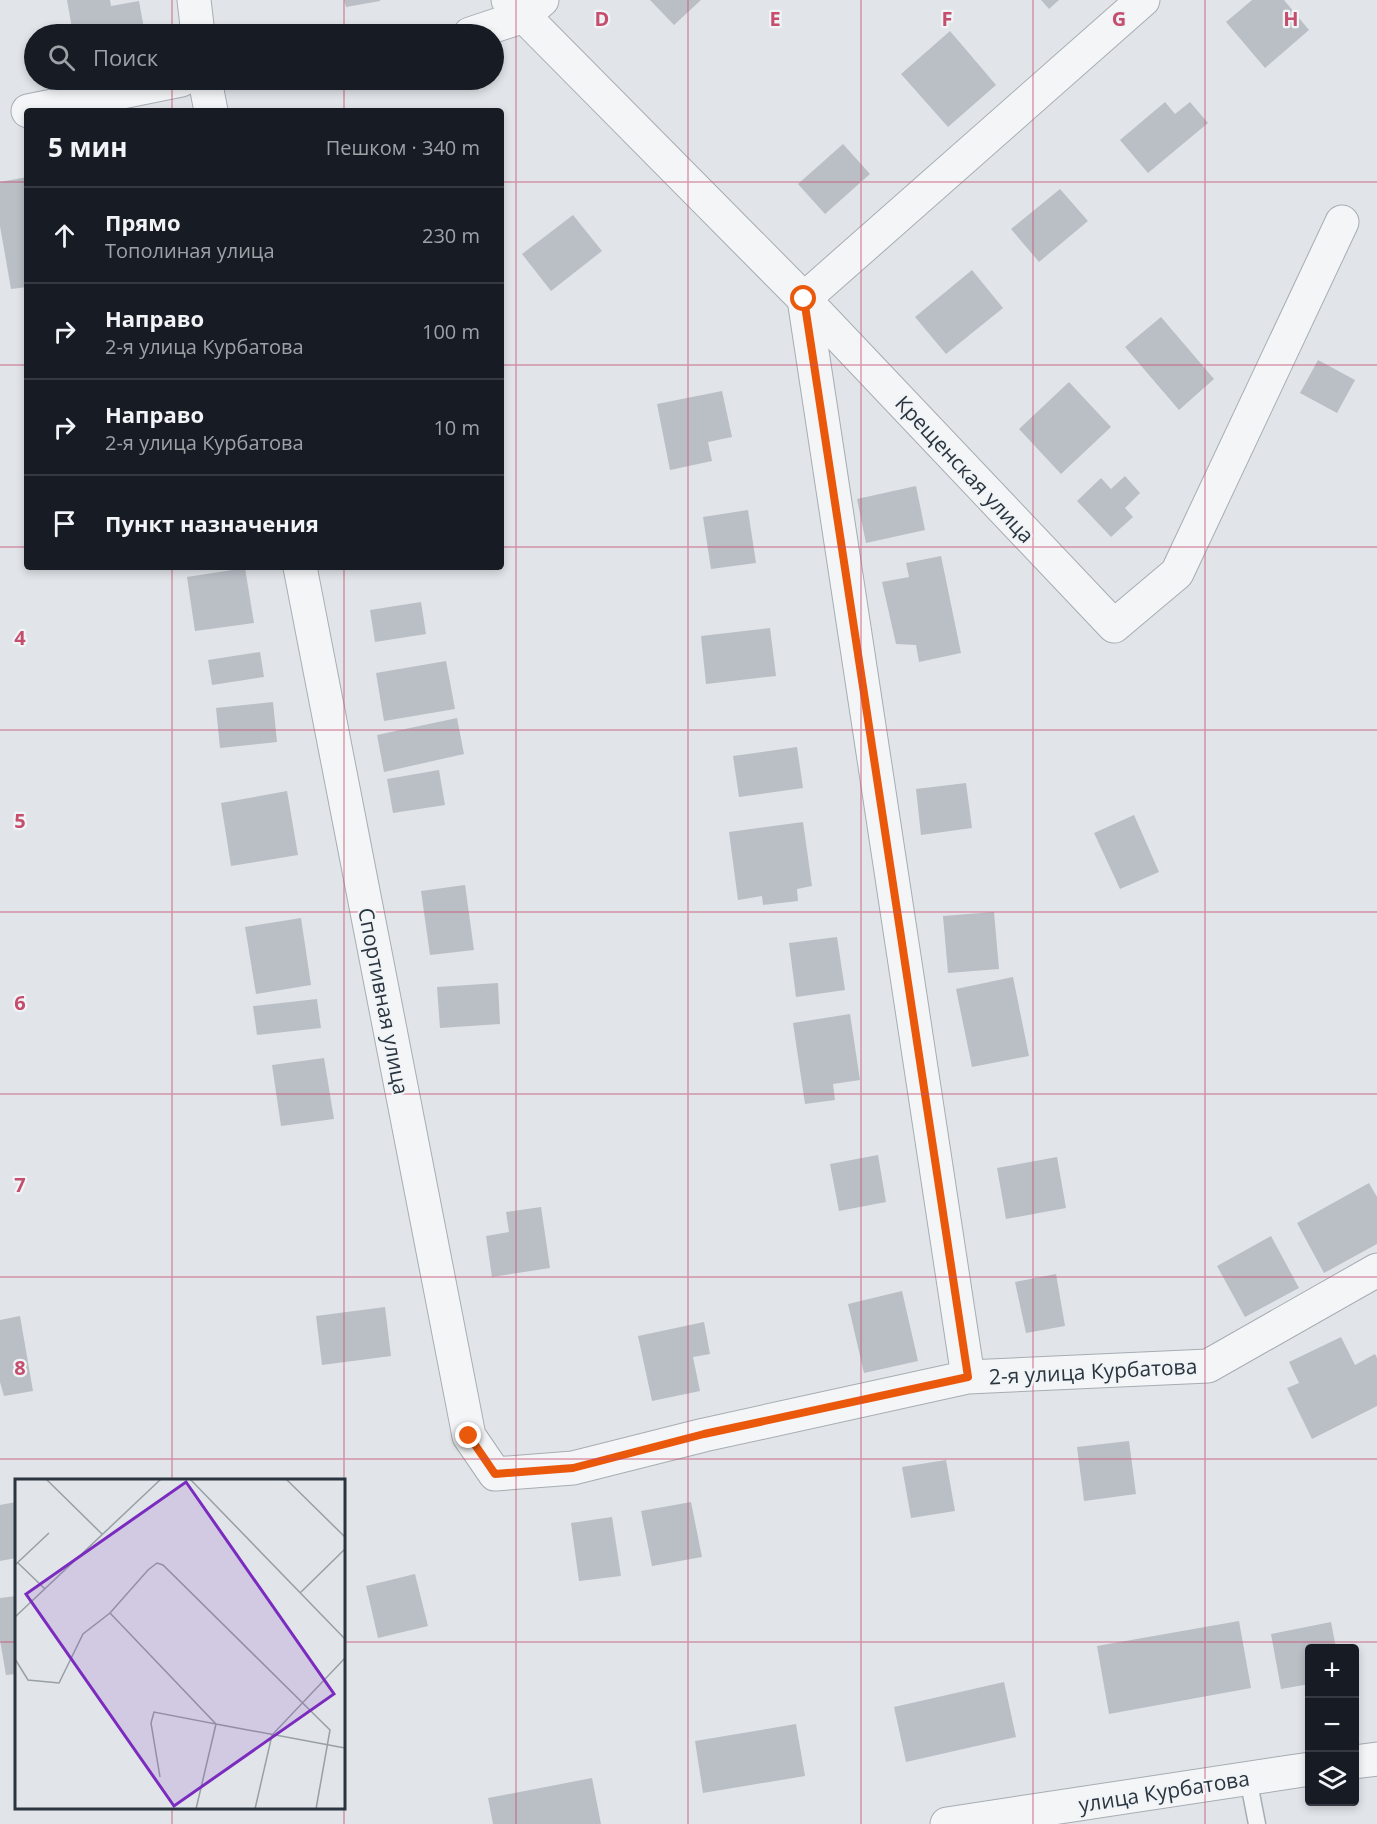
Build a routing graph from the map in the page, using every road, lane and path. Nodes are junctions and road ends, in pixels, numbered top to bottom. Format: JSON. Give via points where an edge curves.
{"nodes":[{"id":1,"x":194,"y":0,"type":"edge"},
{"id":2,"x":1143,"y":0,"type":"edge"},
{"id":3,"x":525,"y":5,"type":"edge"},
{"id":4,"x":197,"y":24,"type":"edge"},
{"id":5,"x":489,"y":24,"type":"edge"},
{"id":6,"x":132,"y":90,"type":"edge"},
{"id":7,"x":207,"y":90,"type":"edge"},
{"id":8,"x":43,"y":108,"type":"edge"},
{"id":9,"x":210,"y":108,"type":"edge"},
{"id":10,"x":24,"y":112,"type":"edge"},
{"id":11,"x":0,"y":117,"type":"edge"},
{"id":12,"x":1342,"y":222,"type":"dead end"},
{"id":13,"x":804,"y":299,"type":"junction"},
{"id":14,"x":301,"y":570,"type":"edge"},
{"id":15,"x":1377,"y":1270,"type":"edge"},
{"id":16,"x":968,"y":1377,"type":"junction"},
{"id":17,"x":469,"y":1436,"type":"joint"},
{"id":18,"x":1377,"y":1759,"type":"edge"},
{"id":19,"x":1359,"y":1761,"type":"edge"},
{"id":20,"x":1305,"y":1770,"type":"edge"},
{"id":21,"x":1248,"y":1778,"type":"junction"},
{"id":22,"x":947,"y":1824,"type":"edge"},
{"id":23,"x":1257,"y":1824,"type":"edge"}],
"edges":[{"from":1,"to":4,"type":"street"},
{"from":2,"to":13,"type":"street"},
{"from":3,"to":5,"type":"street"},
{"from":3,"to":13,"type":"street"},
{"from":6,"to":8,"type":"street"},
{"from":7,"to":9,"type":"street"},
{"from":10,"to":11,"type":"street"},
{"from":12,"to":13,"type":"street","name":"Крещенская улица","via":[[1177,573],[1114,626]]},
{"from":13,"to":16,"type":"street"},
{"from":14,"to":17,"type":"street","name":"Спортивная улица"},
{"from":15,"to":16,"type":"street","name":"2-я улица Курбатова","via":[[1208,1366]]},
{"from":16,"to":17,"type":"street","name":"2-я улица Курбатова","via":[[704,1434],[573,1468],[495,1474]]},
{"from":18,"to":19,"type":"street"},
{"from":20,"to":21,"type":"street","name":"улица Курбатова"},
{"from":21,"to":22,"type":"street","name":"улица Курбатова"},
{"from":21,"to":23,"type":"lane"}]}
